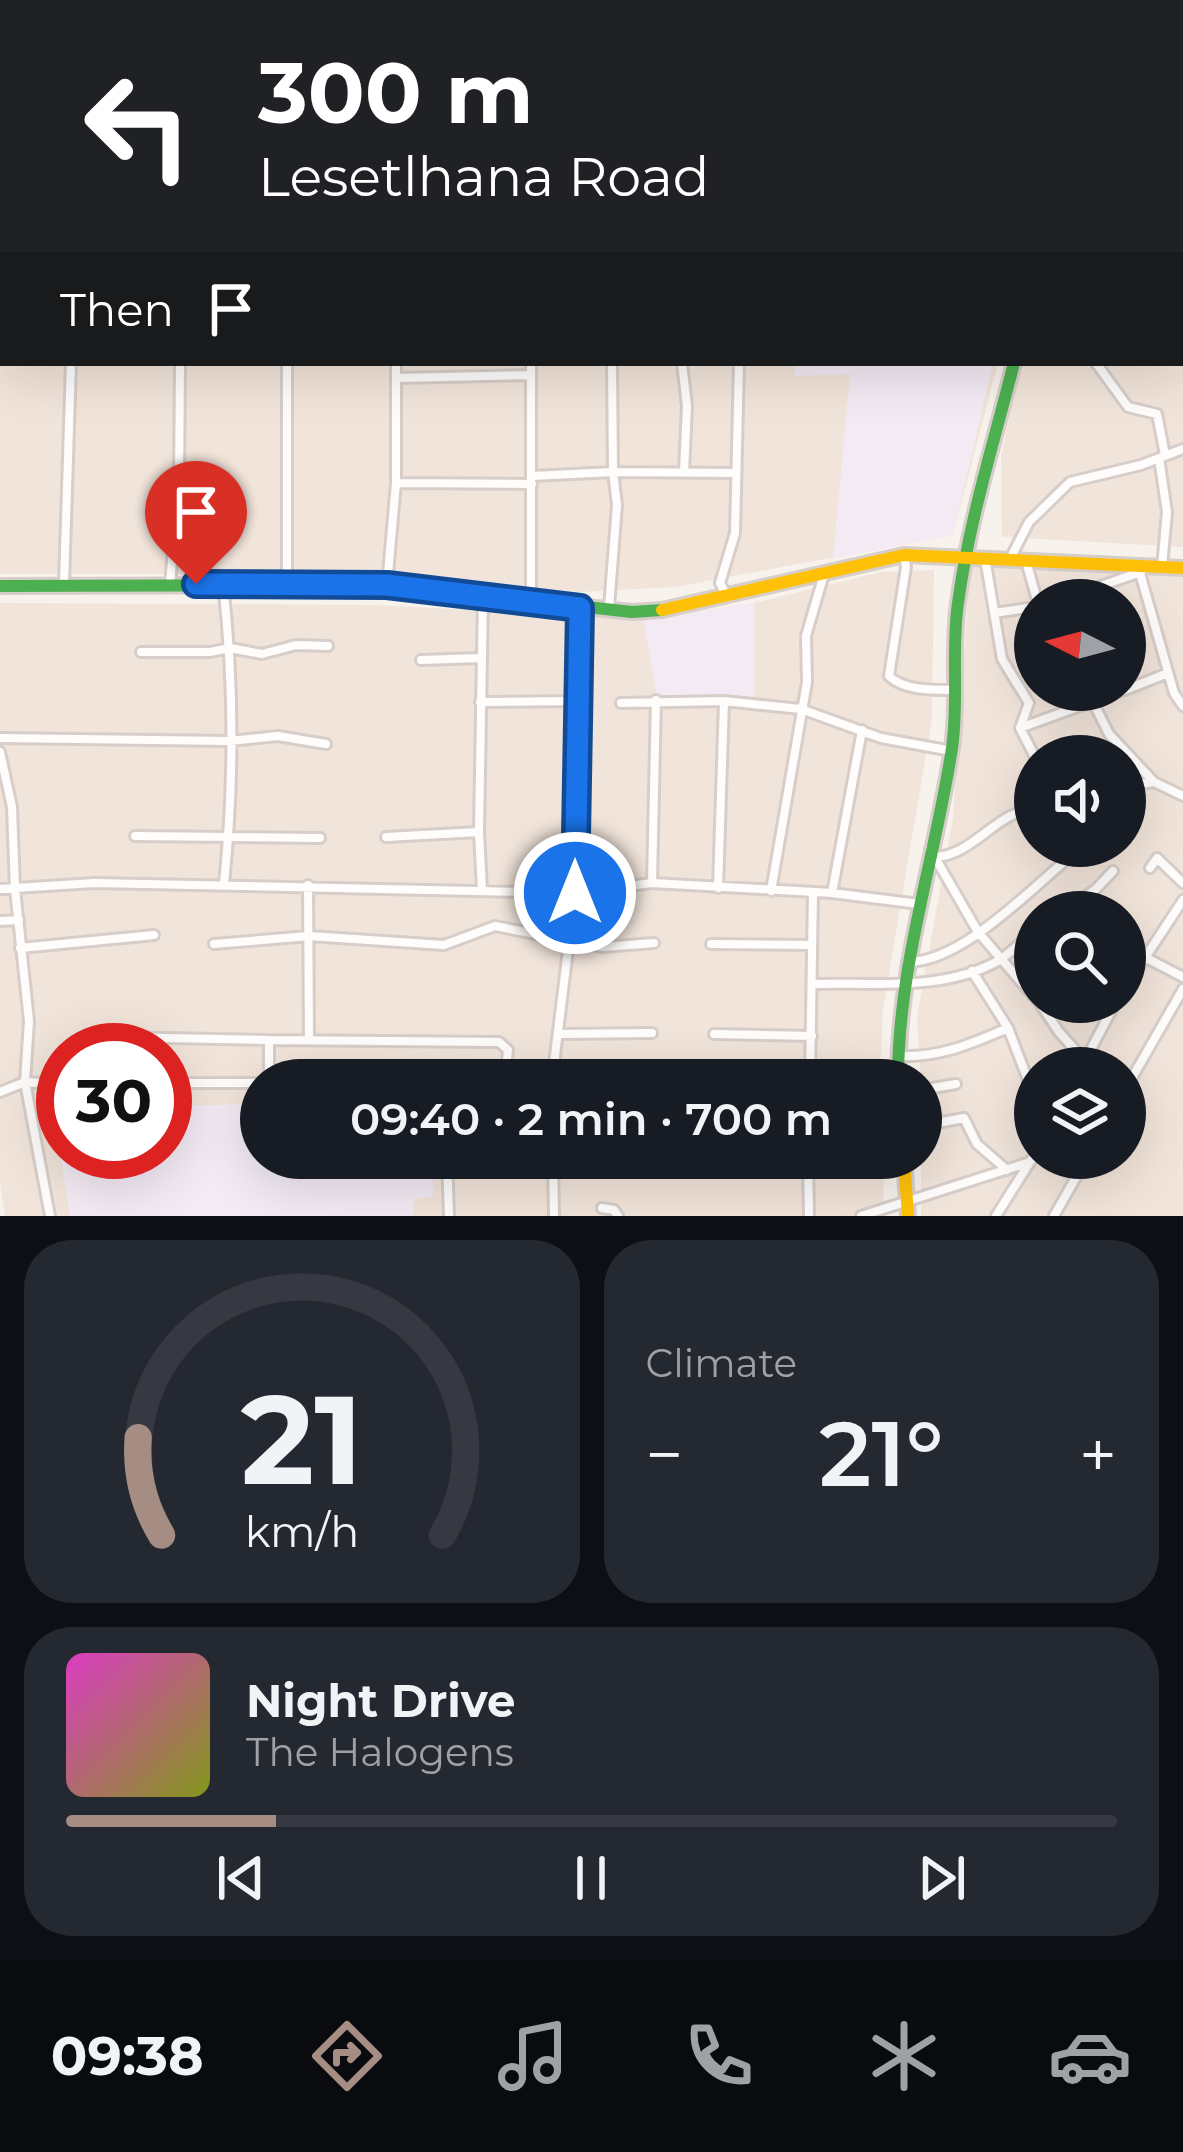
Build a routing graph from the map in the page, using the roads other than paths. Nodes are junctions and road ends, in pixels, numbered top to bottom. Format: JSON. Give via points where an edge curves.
{"nodes":[{"id":1,"x":71,"y":366,"type":"edge"},
{"id":2,"x":180,"y":366,"type":"edge"},
{"id":3,"x":286,"y":366,"type":"edge"},
{"id":4,"x":396,"y":366,"type":"edge"},
{"id":5,"x":531,"y":366,"type":"edge"},
{"id":6,"x":612,"y":366,"type":"edge"},
{"id":7,"x":682,"y":366,"type":"edge"},
{"id":8,"x":739,"y":366,"type":"edge"},
{"id":9,"x":1013,"y":366,"type":"edge"},
{"id":10,"x":1098,"y":366,"type":"edge"},
{"id":11,"x":531,"y":375,"type":"junction"},
{"id":12,"x":396,"y":378,"type":"junction"},
{"id":13,"x":1183,"y":448,"type":"edge"},
{"id":14,"x":1162,"y":456,"type":"junction"},
{"id":15,"x":613,"y":472,"type":"junction"},
{"id":16,"x":684,"y":472,"type":"junction"},
{"id":17,"x":736,"y":472,"type":"junction"},
{"id":18,"x":532,"y":480,"type":"junction"},
{"id":19,"x":396,"y":483,"type":"junction"},
{"id":20,"x":904,"y":555,"type":"junction"},
{"id":21,"x":966,"y":556,"type":"junction"},
{"id":22,"x":985,"y":558,"type":"junction"},
{"id":23,"x":1010,"y":560,"type":"junction"},
{"id":24,"x":1026,"y":560,"type":"junction"},
{"id":25,"x":1162,"y":568,"type":"junction"},
{"id":26,"x":1183,"y":568,"type":"edge"},
{"id":27,"x":1140,"y":569,"type":"junction"},
{"id":28,"x":825,"y":573,"type":"junction"},
{"id":29,"x":1030,"y":579,"type":"edge"},
{"id":30,"x":1114,"y":579,"type":"edge"},
{"id":31,"x":223,"y":583,"type":"junction"},
{"id":32,"x":64,"y":584,"type":"junction"},
{"id":33,"x":387,"y":585,"type":"junction"},
{"id":34,"x":0,"y":586,"type":"edge"},
{"id":35,"x":170,"y":586,"type":"junction"},
{"id":36,"x":281,"y":586,"type":"junction"},
{"id":37,"x":483,"y":595,"type":"junction"},
{"id":38,"x":727,"y":596,"type":"junction"},
{"id":39,"x":531,"y":602,"type":"junction"},
{"id":40,"x":580,"y":608,"type":"junction"},
{"id":41,"x":609,"y":608,"type":"junction"},
{"id":42,"x":1014,"y":609,"type":"edge"},
{"id":43,"x":994,"y":613,"type":"junction"},
{"id":44,"x":328,"y":646,"type":"dead end"},
{"id":45,"x":230,"y":648,"type":"junction"},
{"id":46,"x":141,"y":652,"type":"dead end"},
{"id":47,"x":481,"y":658,"type":"junction"},
{"id":48,"x":421,"y":660,"type":"dead end"},
{"id":49,"x":1168,"y":673,"type":"junction"},
{"id":50,"x":1146,"y":682,"type":"edge"},
{"id":51,"x":957,"y":689,"type":"junction"},
{"id":52,"x":656,"y":700,"type":"junction"},
{"id":53,"x":576,"y":701,"type":"junction"},
{"id":54,"x":724,"y":701,"type":"junction"},
{"id":55,"x":480,"y":702,"type":"junction"},
{"id":56,"x":621,"y":703,"type":"dead end"},
{"id":57,"x":1183,"y":706,"type":"edge"},
{"id":58,"x":801,"y":709,"type":"junction"},
{"id":59,"x":1062,"y":711,"type":"edge"},
{"id":60,"x":1098,"y":711,"type":"edge"},
{"id":61,"x":1020,"y":728,"type":"junction"},
{"id":62,"x":862,"y":730,"type":"junction"},
{"id":63,"x":1024,"y":735,"type":"edge"},
{"id":64,"x":0,"y":738,"type":"edge"},
{"id":65,"x":230,"y":741,"type":"junction"},
{"id":66,"x":326,"y":744,"type":"dead end"},
{"id":67,"x":952,"y":751,"type":"junction"},
{"id":68,"x":0,"y":752,"type":"edge"},
{"id":69,"x":1154,"y":782,"type":"junction"},
{"id":70,"x":1146,"y":783,"type":"edge"},
{"id":71,"x":1183,"y":796,"type":"edge"},
{"id":72,"x":12,"y":807,"type":"junction"},
{"id":73,"x":0,"y":809,"type":"edge"},
{"id":74,"x":1014,"y":814,"type":"edge"},
{"id":75,"x":479,"y":832,"type":"junction"},
{"id":76,"x":135,"y":836,"type":"dead end"},
{"id":77,"x":229,"y":836,"type":"junction"},
{"id":78,"x":386,"y":837,"type":"dead end"},
{"id":79,"x":320,"y":838,"type":"dead end"},
{"id":80,"x":933,"y":853,"type":"junction"},
{"id":81,"x":1058,"y":867,"type":"edge"},
{"id":82,"x":1150,"y":868,"type":"dead end"},
{"id":83,"x":1113,"y":871,"type":"dead end"},
{"id":84,"x":652,"y":883,"type":"junction"},
{"id":85,"x":1183,"y":883,"type":"edge"},
{"id":86,"x":224,"y":884,"type":"junction"},
{"id":87,"x":308,"y":885,"type":"junction"},
{"id":88,"x":718,"y":888,"type":"junction"},
{"id":89,"x":0,"y":889,"type":"edge"},
{"id":90,"x":15,"y":889,"type":"junction"},
{"id":91,"x":482,"y":890,"type":"junction"},
{"id":92,"x":771,"y":891,"type":"junction"},
{"id":93,"x":1092,"y":891,"type":"edge"},
{"id":94,"x":813,"y":892,"type":"junction"},
{"id":95,"x":575,"y":893,"type":"junction"},
{"id":96,"x":832,"y":893,"type":"junction"},
{"id":97,"x":1183,"y":900,"type":"edge"},
{"id":98,"x":919,"y":904,"type":"junction"},
{"id":99,"x":20,"y":920,"type":"junction"},
{"id":100,"x":0,"y":921,"type":"edge"},
{"id":101,"x":978,"y":932,"type":"junction"},
{"id":102,"x":154,"y":935,"type":"dead end"},
{"id":103,"x":309,"y":937,"type":"junction"},
{"id":104,"x":568,"y":943,"type":"junction"},
{"id":105,"x":214,"y":944,"type":"dead end"},
{"id":106,"x":654,"y":944,"type":"dead end"},
{"id":107,"x":711,"y":944,"type":"dead end"},
{"id":108,"x":812,"y":945,"type":"junction"},
{"id":109,"x":20,"y":947,"type":"junction"},
{"id":110,"x":1014,"y":948,"type":"edge"},
{"id":111,"x":1146,"y":957,"type":"edge"},
{"id":112,"x":1000,"y":960,"type":"junction"},
{"id":113,"x":1146,"y":961,"type":"edge"},
{"id":114,"x":905,"y":962,"type":"junction"},
{"id":115,"x":972,"y":971,"type":"junction"},
{"id":116,"x":1014,"y":974,"type":"edge"},
{"id":117,"x":1183,"y":977,"type":"edge"},
{"id":118,"x":902,"y":981,"type":"junction"},
{"id":119,"x":812,"y":984,"type":"junction"},
{"id":120,"x":1181,"y":996,"type":"edge"},
{"id":121,"x":1008,"y":1028,"type":"junction"},
{"id":122,"x":558,"y":1034,"type":"junction"},
{"id":123,"x":652,"y":1034,"type":"dead end"},
{"id":124,"x":714,"y":1034,"type":"dead end"},
{"id":125,"x":812,"y":1036,"type":"junction"},
{"id":126,"x":192,"y":1038,"type":"edge"},
{"id":127,"x":269,"y":1040,"type":"junction"},
{"id":128,"x":309,"y":1040,"type":"junction"},
{"id":129,"x":1015,"y":1047,"type":"edge"},
{"id":130,"x":1146,"y":1055,"type":"edge"},
{"id":131,"x":896,"y":1056,"type":"junction"},
{"id":132,"x":267,"y":1059,"type":"edge"},
{"id":133,"x":507,"y":1059,"type":"edge"},
{"id":134,"x":555,"y":1059,"type":"edge"},
{"id":135,"x":811,"y":1059,"type":"edge"},
{"id":136,"x":896,"y":1059,"type":"edge"},
{"id":137,"x":26,"y":1082,"type":"junction"},
{"id":138,"x":240,"y":1082,"type":"edge"},
{"id":139,"x":36,"y":1083,"type":"edge"},
{"id":140,"x":192,"y":1083,"type":"edge"},
{"id":141,"x":956,"y":1084,"type":"dead end"},
{"id":142,"x":942,"y":1086,"type":"edge"},
{"id":143,"x":0,"y":1092,"type":"edge"},
{"id":144,"x":942,"y":1123,"type":"edge"},
{"id":145,"x":1014,"y":1168,"type":"edge"},
{"id":146,"x":1009,"y":1171,"type":"junction"},
{"id":147,"x":448,"y":1179,"type":"edge"},
{"id":148,"x":553,"y":1179,"type":"edge"},
{"id":149,"x":808,"y":1179,"type":"edge"},
{"id":150,"x":906,"y":1179,"type":"edge"},
{"id":151,"x":1020,"y":1179,"type":"edge"},
{"id":152,"x":1075,"y":1179,"type":"edge"},
{"id":153,"x":602,"y":1208,"type":"dead end"},
{"id":154,"x":908,"y":1210,"type":"edge"},
{"id":155,"x":50,"y":1216,"type":"edge"},
{"id":156,"x":449,"y":1216,"type":"edge"},
{"id":157,"x":554,"y":1216,"type":"edge"},
{"id":158,"x":618,"y":1216,"type":"edge"},
{"id":159,"x":809,"y":1216,"type":"edge"},
{"id":160,"x":861,"y":1216,"type":"edge"},
{"id":161,"x":996,"y":1216,"type":"edge"},
{"id":162,"x":1054,"y":1216,"type":"edge"}],
"edges":[{"from":1,"to":32,"type":"street"},
{"from":2,"to":35,"type":"street"},
{"from":3,"to":36,"type":"street"},
{"from":4,"to":12,"type":"street"},
{"from":5,"to":11,"type":"street"},
{"from":6,"to":15,"type":"street"},
{"from":7,"to":16,"type":"street"},
{"from":8,"to":17,"type":"street"},
{"from":9,"to":21,"type":"street"},
{"from":10,"to":14,"type":"street","via":[[1126,405],[1157,414]]},
{"from":11,"to":12,"type":"street"},
{"from":11,"to":18,"type":"street"},
{"from":12,"to":19,"type":"street"},
{"from":13,"to":14,"type":"street"},
{"from":14,"to":23,"type":"street","via":[[1070,482],[1030,522]]},
{"from":14,"to":25,"type":"street"},
{"from":15,"to":16,"type":"street"},
{"from":15,"to":18,"type":"street"},
{"from":15,"to":41,"type":"street"},
{"from":16,"to":17,"type":"street"},
{"from":17,"to":38,"type":"street","via":[[734,546],[720,583]]},
{"from":18,"to":19,"type":"street"},
{"from":18,"to":39,"type":"street"},
{"from":19,"to":33,"type":"street"},
{"from":20,"to":21,"type":"street"},
{"from":20,"to":28,"type":"street"},
{"from":20,"to":51,"type":"street","via":[[889,676]]},
{"from":21,"to":22,"type":"street"},
{"from":21,"to":51,"type":"street"},
{"from":22,"to":23,"type":"street"},
{"from":22,"to":43,"type":"street"},
{"from":23,"to":24,"type":"street"},
{"from":24,"to":27,"type":"street"},
{"from":24,"to":29,"type":"street"},
{"from":25,"to":26,"type":"street"},
{"from":25,"to":27,"type":"street"},
{"from":27,"to":30,"type":"street"},
{"from":27,"to":49,"type":"street"},
{"from":28,"to":38,"type":"street"},
{"from":28,"to":58,"type":"street","via":[[806,636]]},
{"from":31,"to":35,"type":"street"},
{"from":31,"to":36,"type":"street"},
{"from":31,"to":45,"type":"street"},
{"from":32,"to":34,"type":"street"},
{"from":32,"to":35,"type":"street"},
{"from":33,"to":36,"type":"street"},
{"from":33,"to":37,"type":"street"},
{"from":37,"to":39,"type":"street"},
{"from":37,"to":47,"type":"street"},
{"from":38,"to":41,"type":"street","via":[[659,611]]},
{"from":39,"to":40,"type":"street"},
{"from":40,"to":41,"type":"street"},
{"from":40,"to":53,"type":"street"},
{"from":42,"to":43,"type":"street"},
{"from":43,"to":61,"type":"street","via":[[1002,659],[1029,703]]},
{"from":44,"to":45,"type":"street","via":[[262,654]]},
{"from":45,"to":46,"type":"street"},
{"from":45,"to":65,"type":"street"},
{"from":47,"to":48,"type":"street"},
{"from":47,"to":55,"type":"street"},
{"from":49,"to":50,"type":"street"},
{"from":49,"to":57,"type":"street"},
{"from":51,"to":67,"type":"street"},
{"from":52,"to":54,"type":"street"},
{"from":52,"to":56,"type":"street"},
{"from":52,"to":84,"type":"street"},
{"from":53,"to":55,"type":"street"},
{"from":53,"to":95,"type":"street"},
{"from":54,"to":58,"type":"street"},
{"from":54,"to":88,"type":"street"},
{"from":55,"to":75,"type":"street"},
{"from":58,"to":62,"type":"street"},
{"from":58,"to":92,"type":"street"},
{"from":59,"to":61,"type":"street"},
{"from":60,"to":69,"type":"street"},
{"from":61,"to":63,"type":"street"},
{"from":62,"to":67,"type":"street"},
{"from":62,"to":96,"type":"street"},
{"from":64,"to":65,"type":"street"},
{"from":65,"to":66,"type":"street","via":[[278,736]]},
{"from":65,"to":77,"type":"street"},
{"from":67,"to":80,"type":"street"},
{"from":68,"to":72,"type":"street"},
{"from":69,"to":70,"type":"street"},
{"from":69,"to":71,"type":"street"},
{"from":72,"to":73,"type":"street"},
{"from":72,"to":90,"type":"street"},
{"from":74,"to":80,"type":"street","via":[[968,847]]},
{"from":75,"to":78,"type":"street"},
{"from":75,"to":91,"type":"street"},
{"from":76,"to":77,"type":"street"},
{"from":77,"to":79,"type":"street"},
{"from":77,"to":86,"type":"street"},
{"from":80,"to":98,"type":"street"},
{"from":80,"to":101,"type":"street"},
{"from":81,"to":101,"type":"street"},
{"from":82,"to":85,"type":"street","via":[[1157,857]]},
{"from":83,"to":93,"type":"street"},
{"from":84,"to":88,"type":"street"},
{"from":84,"to":95,"type":"street"},
{"from":86,"to":87,"type":"street"},
{"from":86,"to":90,"type":"street"},
{"from":87,"to":91,"type":"street"},
{"from":87,"to":103,"type":"street"},
{"from":88,"to":92,"type":"street"},
{"from":89,"to":90,"type":"street"},
{"from":90,"to":99,"type":"street"},
{"from":91,"to":95,"type":"street"},
{"from":92,"to":94,"type":"street"},
{"from":94,"to":96,"type":"street"},
{"from":94,"to":108,"type":"street"},
{"from":95,"to":104,"type":"street"},
{"from":96,"to":98,"type":"street"},
{"from":97,"to":111,"type":"street"},
{"from":98,"to":114,"type":"street"},
{"from":99,"to":100,"type":"street"},
{"from":99,"to":109,"type":"street"},
{"from":101,"to":112,"type":"street"},
{"from":101,"to":114,"type":"street","via":[[925,962]]},
{"from":102,"to":109,"type":"street"},
{"from":103,"to":104,"type":"street","via":[[444,945],[495,926]]},
{"from":103,"to":105,"type":"street"},
{"from":103,"to":128,"type":"street"},
{"from":104,"to":106,"type":"street"},
{"from":104,"to":122,"type":"street"},
{"from":107,"to":108,"type":"street"},
{"from":108,"to":119,"type":"street"},
{"from":109,"to":137,"type":"street"},
{"from":110,"to":112,"type":"street"},
{"from":112,"to":115,"type":"street"},
{"from":112,"to":116,"type":"street"},
{"from":113,"to":117,"type":"street"},
{"from":114,"to":118,"type":"street"},
{"from":115,"to":118,"type":"street","via":[[922,985]]},
{"from":115,"to":121,"type":"street"},
{"from":118,"to":119,"type":"street"},
{"from":118,"to":131,"type":"street"},
{"from":119,"to":125,"type":"street"},
{"from":120,"to":130,"type":"street"},
{"from":121,"to":129,"type":"street"},
{"from":121,"to":131,"type":"street","via":[[923,1058]]},
{"from":122,"to":123,"type":"street"},
{"from":122,"to":134,"type":"street"},
{"from":124,"to":125,"type":"street"},
{"from":125,"to":135,"type":"street"},
{"from":126,"to":127,"type":"street"},
{"from":127,"to":128,"type":"street"},
{"from":127,"to":132,"type":"street"},
{"from":128,"to":133,"type":"street","via":[[499,1042]]},
{"from":131,"to":136,"type":"street"},
{"from":137,"to":139,"type":"street"},
{"from":137,"to":143,"type":"street"},
{"from":137,"to":155,"type":"street"},
{"from":138,"to":140,"type":"street"},
{"from":141,"to":142,"type":"street"},
{"from":144,"to":146,"type":"street","via":[[966,1119],[977,1144]]},
{"from":145,"to":146,"type":"street"},
{"from":146,"to":154,"type":"street"},
{"from":147,"to":156,"type":"street"},
{"from":148,"to":157,"type":"street"},
{"from":149,"to":159,"type":"street"},
{"from":150,"to":154,"type":"street"},
{"from":151,"to":161,"type":"street"},
{"from":152,"to":162,"type":"street"},
{"from":153,"to":158,"type":"street"},
{"from":154,"to":160,"type":"street"}]}
